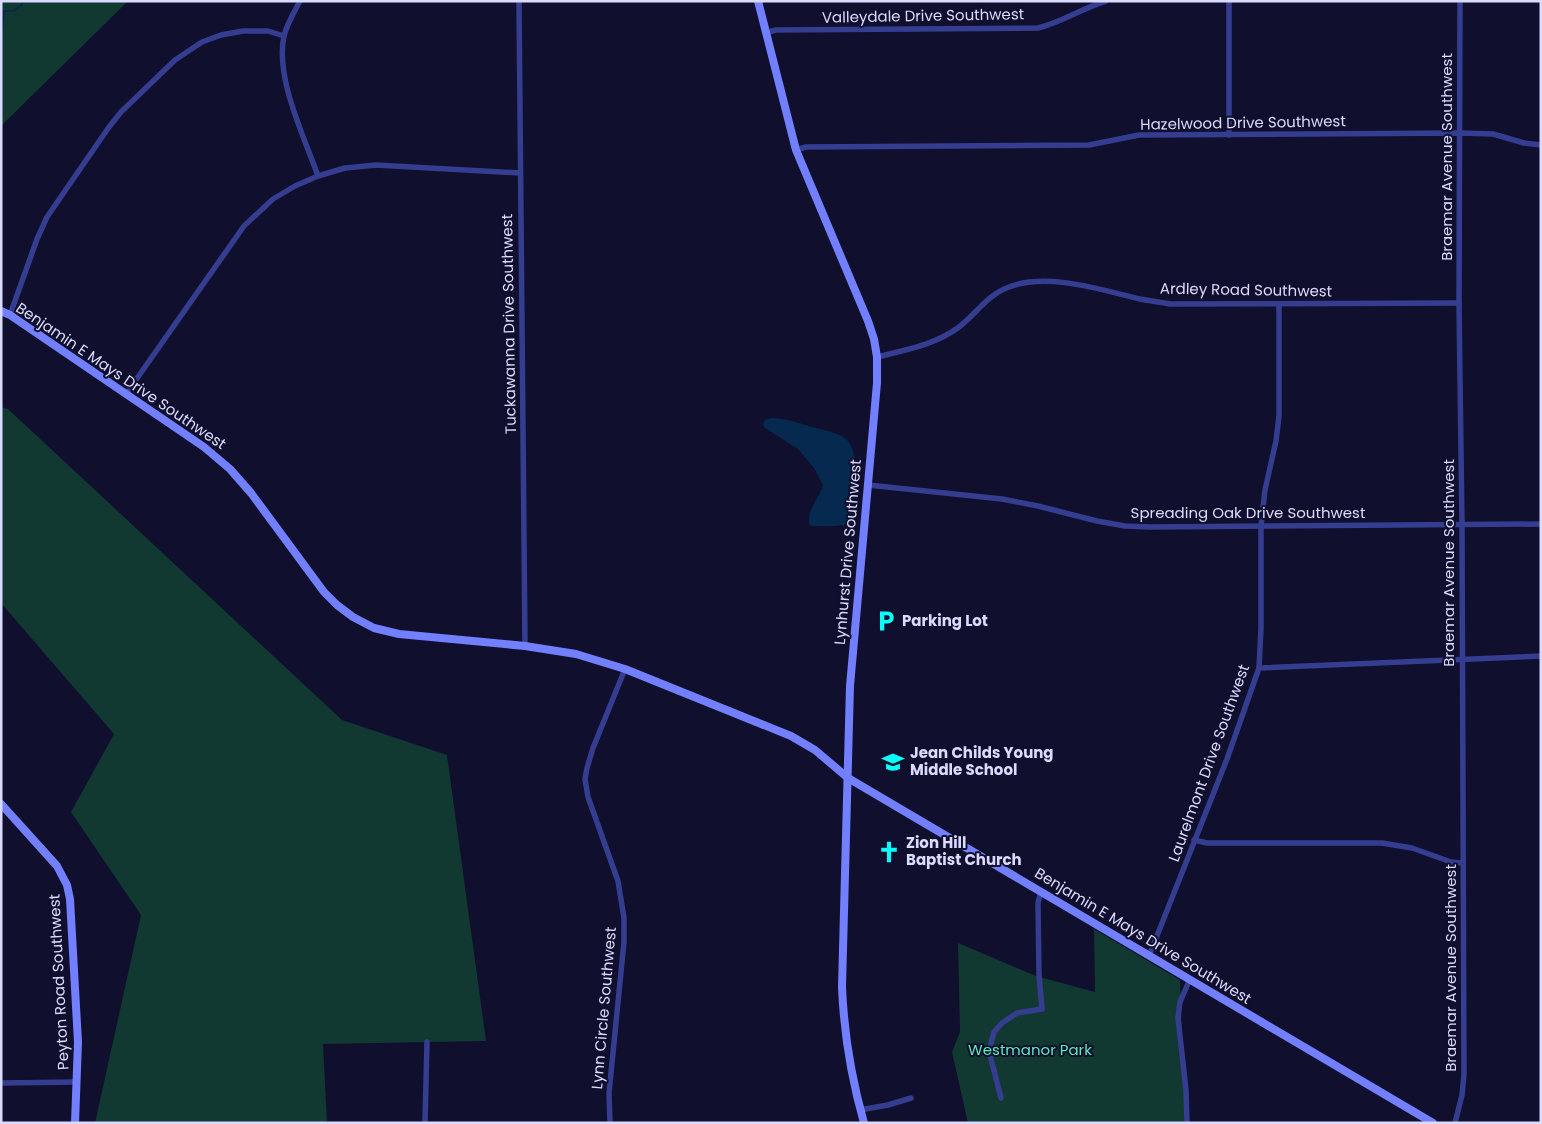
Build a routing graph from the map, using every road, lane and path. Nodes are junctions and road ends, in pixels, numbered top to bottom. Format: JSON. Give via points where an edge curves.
{"nodes":[{"id":1,"x":300,"y":1,"type":"edge"},
{"id":2,"x":519,"y":1,"type":"edge"},
{"id":3,"x":758,"y":1,"type":"edge"},
{"id":4,"x":1106,"y":1,"type":"edge"},
{"id":5,"x":1229,"y":1,"type":"edge"},
{"id":6,"x":1460,"y":1,"type":"edge"},
{"id":7,"x":765,"y":33,"type":"junction"},
{"id":8,"x":284,"y":36,"type":"junction"},
{"id":9,"x":1460,"y":133,"type":"junction"},
{"id":10,"x":1229,"y":135,"type":"junction"},
{"id":11,"x":1541,"y":145,"type":"edge"},
{"id":12,"x":796,"y":150,"type":"junction"},
{"id":13,"x":520,"y":172,"type":"junction"},
{"id":14,"x":318,"y":176,"type":"junction"},
{"id":15,"x":1459,"y":303,"type":"junction"},
{"id":16,"x":1279,"y":304,"type":"junction"},
{"id":17,"x":1,"y":311,"type":"edge"},
{"id":18,"x":10,"y":315,"type":"junction"},
{"id":19,"x":877,"y":357,"type":"junction"},
{"id":20,"x":126,"y":394,"type":"junction"},
{"id":21,"x":868,"y":486,"type":"junction"},
{"id":22,"x":1541,"y":524,"type":"edge"},
{"id":23,"x":1462,"y":525,"type":"junction"},
{"id":24,"x":1261,"y":526,"type":"junction"},
{"id":25,"x":525,"y":646,"type":"junction"},
{"id":26,"x":1541,"y":656,"type":"edge"},
{"id":27,"x":1462,"y":660,"type":"junction"},
{"id":28,"x":1259,"y":668,"type":"junction"},
{"id":29,"x":625,"y":669,"type":"junction"},
{"id":30,"x":848,"y":778,"type":"junction"},
{"id":31,"x":1,"y":804,"type":"edge"},
{"id":32,"x":1194,"y":840,"type":"junction"},
{"id":33,"x":1463,"y":863,"type":"junction"},
{"id":34,"x":1041,"y":891,"type":"junction"},
{"id":35,"x":1149,"y":956,"type":"junction"},
{"id":36,"x":1190,"y":979,"type":"junction"},
{"id":37,"x":427,"y":1042,"type":"dead end"},
{"id":38,"x":77,"y":1082,"type":"junction"},
{"id":39,"x":1,"y":1083,"type":"edge"},
{"id":40,"x":911,"y":1098,"type":"dead end"},
{"id":41,"x":1001,"y":1098,"type":"dead end"},
{"id":42,"x":860,"y":1110,"type":"junction"},
{"id":43,"x":75,"y":1123,"type":"edge"},
{"id":44,"x":425,"y":1123,"type":"edge"},
{"id":45,"x":610,"y":1123,"type":"edge"},
{"id":46,"x":864,"y":1123,"type":"edge"},
{"id":47,"x":1186,"y":1123,"type":"edge"},
{"id":48,"x":1433,"y":1123,"type":"edge"},
{"id":49,"x":1455,"y":1123,"type":"edge"}],
"edges":[{"from":1,"to":8,"type":"street"},
{"from":2,"to":13,"type":"street","name":"Tuckawanna Drive Southwest"},
{"from":3,"to":7,"type":"street","name":"Lynhurst Drive Southwest"},
{"from":4,"to":7,"type":"street","name":"Valleydale Drive Southwest","via":[[1055,24],[1038,28],[776,30]]},
{"from":5,"to":10,"type":"street"},
{"from":6,"to":9,"type":"street","name":"Braemar Avenue Southwest"},
{"from":7,"to":12,"type":"street","name":"Lynhurst Drive Southwest"},
{"from":8,"to":14,"type":"street","via":[[282,59],[286,88]]},
{"from":8,"to":18,"type":"street","via":[[268,31],[243,31],[202,42],[175,60],[121,112],[47,217]]},
{"from":9,"to":10,"type":"street","name":"Hazelwood Drive Southwest"},
{"from":9,"to":11,"type":"street","name":"Hazelwood Drive Southwest","via":[[1492,134]]},
{"from":9,"to":15,"type":"street","name":"Braemar Avenue Southwest"},
{"from":10,"to":12,"type":"street","name":"Hazelwood Drive Southwest","via":[[1139,135],[1089,145],[806,147]]},
{"from":12,"to":19,"type":"street","name":"Lynhurst Drive Southwest","via":[[868,321]]},
{"from":13,"to":14,"type":"street","via":[[376,165],[345,168]]},
{"from":13,"to":25,"type":"street","name":"Tuckawanna Drive Southwest"},
{"from":14,"to":20,"type":"street","via":[[277,197],[244,226]]},
{"from":15,"to":16,"type":"street","name":"Ardley Road Southwest"},
{"from":15,"to":23,"type":"street","name":"Braemar Avenue Southwest"},
{"from":16,"to":19,"type":"street","name":"Ardley Road Southwest","via":[[1170,304],[1082,285],[1028,282],[993,294],[960,326],[940,339]]},
{"from":16,"to":24,"type":"street","name":"Laurelmont Drive Southwest","via":[[1280,416]]},
{"from":17,"to":18,"type":"street","name":"Benjamin E Mays Drive Southwest"},
{"from":18,"to":20,"type":"street","name":"Benjamin E Mays Drive Southwest"},
{"from":19,"to":21,"type":"street","name":"Lynhurst Drive Southwest"},
{"from":20,"to":25,"type":"street","name":"Benjamin E Mays Drive Southwest","via":[[230,468],[324,592],[353,617],[374,628],[399,634]]},
{"from":21,"to":24,"type":"street","name":"Spreading Oak Drive Southwest","via":[[1002,499],[1126,526]]},
{"from":21,"to":30,"type":"street","name":"Lynhurst Drive Southwest","via":[[850,686]]},
{"from":22,"to":23,"type":"street","name":"Spreading Oak Drive Southwest"},
{"from":23,"to":24,"type":"street","name":"Spreading Oak Drive Southwest"},
{"from":23,"to":27,"type":"street","name":"Braemar Avenue Southwest"},
{"from":24,"to":28,"type":"street","name":"Laurelmont Drive Southwest"},
{"from":25,"to":29,"type":"street","name":"Benjamin E Mays Drive Southwest","via":[[576,654]]},
{"from":26,"to":27,"type":"street"},
{"from":27,"to":28,"type":"street"},
{"from":27,"to":33,"type":"street","name":"Braemar Avenue Southwest"},
{"from":28,"to":32,"type":"street","name":"Laurelmont Drive Southwest"},
{"from":29,"to":30,"type":"street","name":"Benjamin E Mays Drive Southwest","via":[[792,736],[815,750]]},
{"from":29,"to":45,"type":"street","name":"Lynn Circle Southwest","via":[[593,748],[585,779],[588,797],[618,881],[624,918]]},
{"from":30,"to":34,"type":"street","name":"Benjamin E Mays Drive Southwest"},
{"from":30,"to":42,"type":"street","name":"Lynhurst Drive Southwest","via":[[842,1004],[847,1053]]},
{"from":31,"to":38,"type":"street","name":"Peyton Road Southwest","via":[[57,866],[67,885],[78,1042]]},
{"from":32,"to":33,"type":"street","via":[[1207,844],[1382,843]]},
{"from":32,"to":35,"type":"street","name":"Laurelmont Drive Southwest"},
{"from":33,"to":49,"type":"street","name":"Braemar Avenue Southwest","via":[[1464,1074]]},
{"from":34,"to":35,"type":"street","name":"Benjamin E Mays Drive Southwest"},
{"from":34,"to":41,"type":"street","via":[[1038,903],[1042,1009],[1017,1013],[994,1032],[989,1051]]},
{"from":35,"to":36,"type":"street","name":"Benjamin E Mays Drive Southwest"},
{"from":36,"to":47,"type":"street","via":[[1180,1002],[1178,1018],[1186,1090]]},
{"from":36,"to":48,"type":"street","name":"Benjamin E Mays Drive Southwest"},
{"from":37,"to":44,"type":"street"},
{"from":38,"to":39,"type":"street"},
{"from":38,"to":43,"type":"street","name":"Peyton Road Southwest"},
{"from":40,"to":42,"type":"street"},
{"from":42,"to":46,"type":"street","name":"Lynhurst Drive Southwest"}]}
